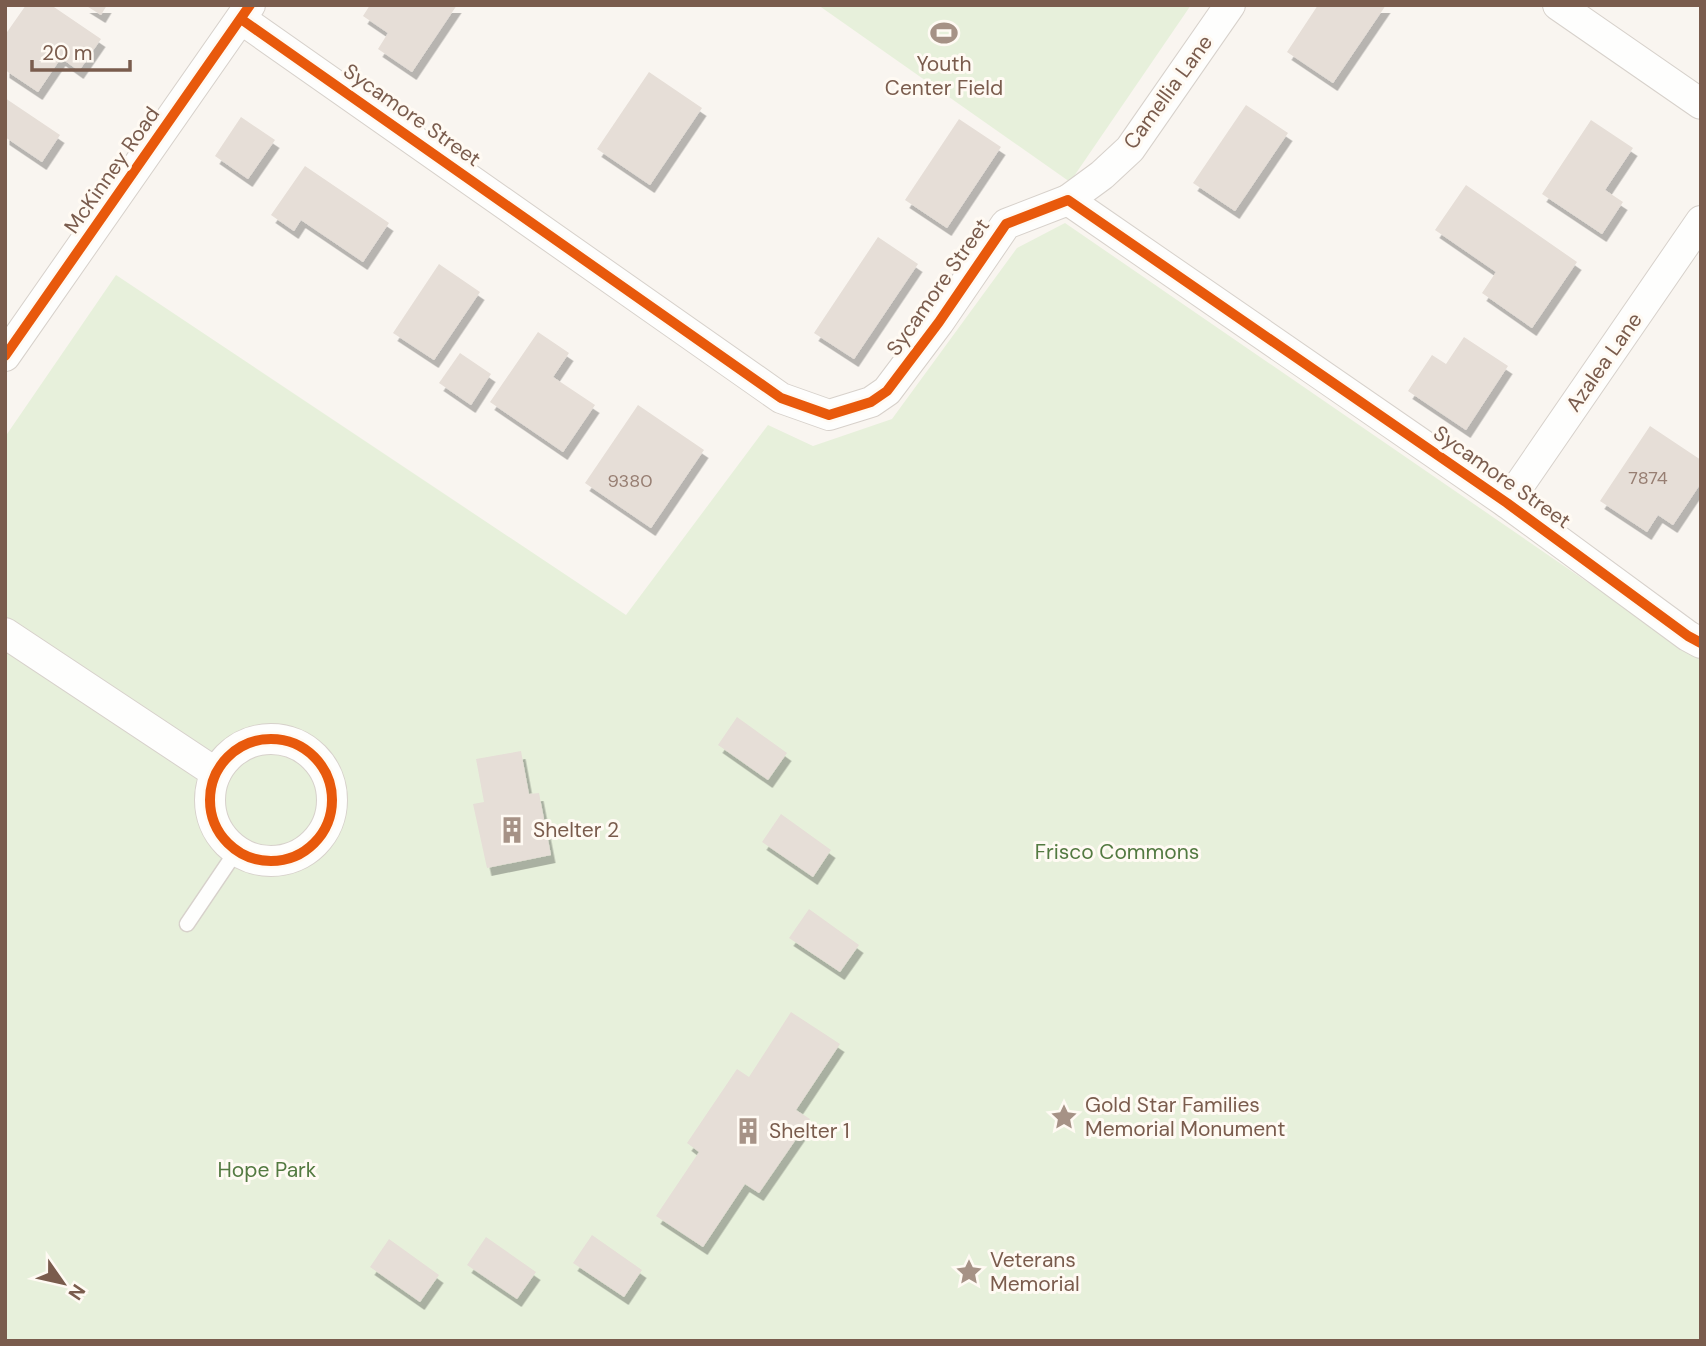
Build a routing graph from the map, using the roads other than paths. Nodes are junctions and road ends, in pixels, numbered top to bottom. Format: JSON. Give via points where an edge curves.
{"nodes":[{"id":1,"x":1230,"y":5,"type":"edge"},
{"id":2,"x":1558,"y":5,"type":"edge"},
{"id":3,"x":246,"y":12,"type":"edge"},
{"id":4,"x":1701,"y":104,"type":"edge"},
{"id":5,"x":1068,"y":200,"type":"junction"},
{"id":6,"x":1701,"y":221,"type":"edge"},
{"id":7,"x":5,"y":356,"type":"edge"},
{"id":8,"x":1507,"y":503,"type":"junction"},
{"id":9,"x":5,"y":633,"type":"edge"},
{"id":10,"x":1701,"y":643,"type":"edge"},
{"id":11,"x":216,"y":773,"type":"junction"},
{"id":12,"x":237,"y":850,"type":"junction"},
{"id":13,"x":187,"y":923,"type":"dead end"}],
"edges":[{"from":1,"to":5,"type":"street","name":"Camellia Lane","via":[[1130,149]]},
{"from":2,"to":4,"type":"street"},
{"from":3,"to":5,"type":"street","name":"Sycamore Street","via":[[782,398],[829,415],[871,402],[887,391],[1006,224]]},
{"from":3,"to":7,"type":"street","name":"McKinney Road"},
{"from":5,"to":8,"type":"street","name":"Sycamore Street"},
{"from":6,"to":8,"type":"street","name":"Azalea Lane"},
{"from":8,"to":10,"type":"street","name":"Sycamore Street"},
{"from":9,"to":11,"type":"street"},
{"from":11,"to":12,"type":"street","via":[[212,818]]},
{"from":11,"to":12,"type":"street","via":[[236,750],[265,739],[308,751],[327,775],[332,805],[322,834],[312,846],[270,861]]},
{"from":12,"to":13,"type":"lane"}]}
